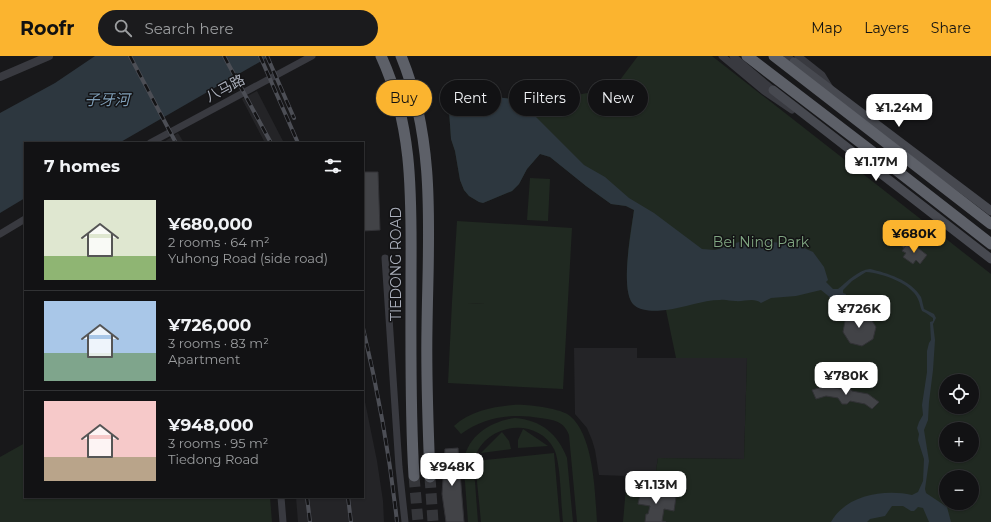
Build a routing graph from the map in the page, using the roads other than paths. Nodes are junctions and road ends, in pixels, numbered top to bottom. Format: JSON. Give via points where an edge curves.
{"nodes":[{"id":1,"x":49,"y":56,"type":"edge"},
{"id":2,"x":312,"y":56,"type":"edge"},
{"id":3,"x":382,"y":56,"type":"edge"},
{"id":4,"x":401,"y":56,"type":"edge"},
{"id":5,"x":722,"y":56,"type":"edge"},
{"id":6,"x":733,"y":56,"type":"edge"},
{"id":7,"x":747,"y":56,"type":"edge"},
{"id":8,"x":774,"y":56,"type":"edge"},
{"id":9,"x":792,"y":60,"type":"edge"},
{"id":10,"x":0,"y":77,"type":"edge"},
{"id":11,"x":776,"y":85,"type":"junction"},
{"id":12,"x":811,"y":119,"type":"junction"},
{"id":13,"x":152,"y":142,"type":"edge"},
{"id":14,"x":991,"y":211,"type":"edge"},
{"id":15,"x":24,"y":220,"type":"edge"},
{"id":16,"x":991,"y":224,"type":"edge"},
{"id":17,"x":0,"y":234,"type":"edge"},
{"id":18,"x":991,"y":244,"type":"edge"},
{"id":19,"x":385,"y":258,"type":"dead end"},
{"id":20,"x":991,"y":259,"type":"edge"},
{"id":21,"x":414,"y":476,"type":"tunnel mouth"},
{"id":22,"x":430,"y":477,"type":"tunnel mouth"},
{"id":23,"x":281,"y":498,"type":"edge"},
{"id":24,"x":283,"y":522,"type":"edge"},
{"id":25,"x":405,"y":522,"type":"edge"}],
"edges":[{"from":1,"to":10,"type":"street"},
{"from":2,"to":13,"type":"street","name":"八马路"},
{"from":3,"to":21,"type":"highway","name":"TIEDONG ROAD","via":[[400,110],[409,156]]},
{"from":4,"to":22,"type":"highway","via":[[420,115],[426,160]]},
{"from":5,"to":12,"type":"street","via":[[793,111]]},
{"from":6,"to":11,"type":"street"},
{"from":7,"to":11,"type":"highway"},
{"from":8,"to":9,"type":"highway"},
{"from":9,"to":14,"type":"main road"},
{"from":9,"to":16,"type":"highway"},
{"from":11,"to":12,"type":"main road"},
{"from":11,"to":18,"type":"highway","via":[[891,166]]},
{"from":12,"to":20,"type":"main road"},
{"from":15,"to":17,"type":"street"},
{"from":19,"to":25,"type":"street"},
{"from":23,"to":24,"type":"street"}]}
